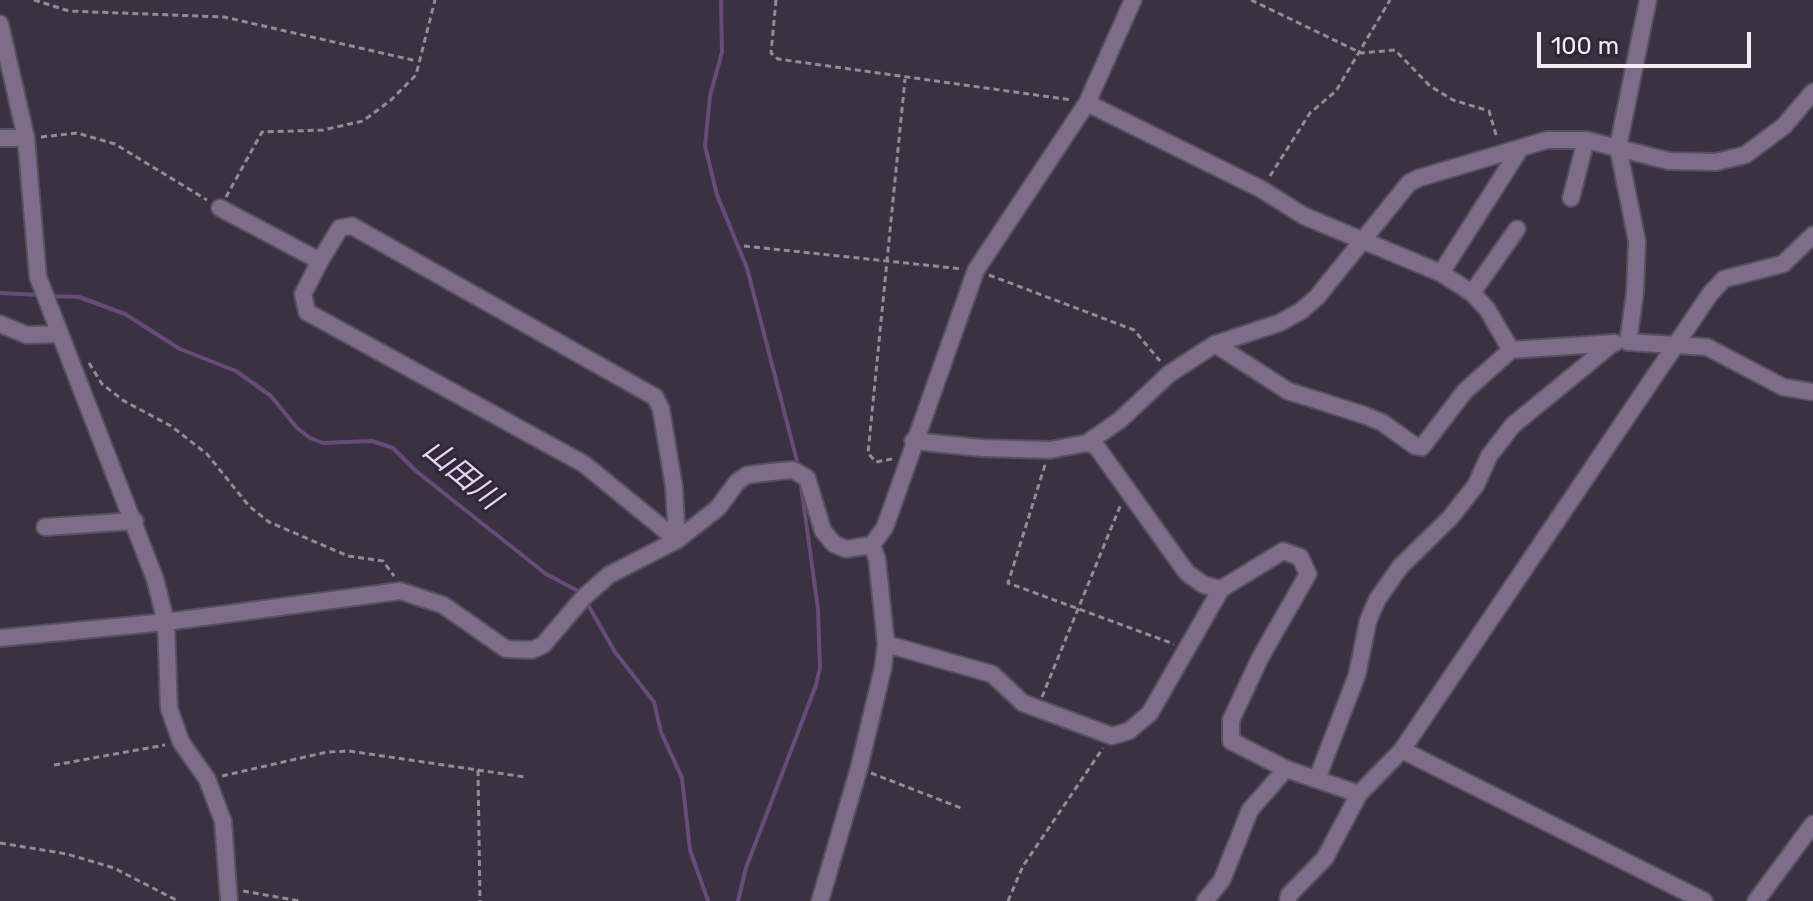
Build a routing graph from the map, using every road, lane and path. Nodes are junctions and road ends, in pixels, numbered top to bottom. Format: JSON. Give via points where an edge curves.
{"nodes":[{"id":1,"x":34,"y":0,"type":"edge"},
{"id":2,"x":435,"y":0,"type":"edge"},
{"id":3,"x":776,"y":0,"type":"edge"},
{"id":4,"x":1133,"y":0,"type":"edge"},
{"id":5,"x":1251,"y":0,"type":"edge"},
{"id":6,"x":1390,"y":0,"type":"edge"},
{"id":7,"x":1648,"y":0,"type":"edge"},
{"id":8,"x":0,"y":24,"type":"edge"},
{"id":9,"x":1361,"y":53,"type":"junction"},
{"id":10,"x":417,"y":61,"type":"junction"},
{"id":11,"x":905,"y":79,"type":"junction"},
{"id":12,"x":1813,"y":92,"type":"edge"},
{"id":13,"x":1087,"y":103,"type":"junction"},
{"id":14,"x":0,"y":138,"type":"edge"},
{"id":15,"x":26,"y":138,"type":"junction"},
{"id":16,"x":1586,"y":140,"type":"junction"},
{"id":17,"x":1618,"y":147,"type":"junction"},
{"id":18,"x":1520,"y":149,"type":"junction"},
{"id":19,"x":1500,"y":154,"type":"junction"},
{"id":20,"x":1261,"y":189,"type":"junction"},
{"id":21,"x":1571,"y":198,"type":"dead end"},
{"id":22,"x":220,"y":208,"type":"junction"},
{"id":23,"x":1517,"y":229,"type":"dead end"},
{"id":24,"x":1813,"y":235,"type":"edge"},
{"id":25,"x":1361,"y":239,"type":"junction"},
{"id":26,"x":320,"y":261,"type":"junction"},
{"id":27,"x":1441,"y":273,"type":"junction"},
{"id":28,"x":1472,"y":293,"type":"junction"},
{"id":29,"x":0,"y":324,"type":"edge"},
{"id":30,"x":59,"y":334,"type":"junction"},
{"id":31,"x":1621,"y":343,"type":"junction"},
{"id":32,"x":1677,"y":343,"type":"junction"},
{"id":33,"x":1215,"y":344,"type":"junction"},
{"id":34,"x":1511,"y":350,"type":"junction"},
{"id":35,"x":84,"y":355,"type":"dead end"},
{"id":36,"x":1813,"y":392,"type":"edge"},
{"id":37,"x":1087,"y":443,"type":"junction"},
{"id":38,"x":911,"y":449,"type":"junction"},
{"id":39,"x":1050,"y":450,"type":"junction"},
{"id":40,"x":1127,"y":489,"type":"junction"},
{"id":41,"x":135,"y":521,"type":"junction"},
{"id":42,"x":45,"y":527,"type":"dead end"},
{"id":43,"x":677,"y":540,"type":"junction"},
{"id":44,"x":872,"y":545,"type":"junction"},
{"id":45,"x":1221,"y":589,"type":"junction"},
{"id":46,"x":400,"y":591,"type":"junction"},
{"id":47,"x":1079,"y":609,"type":"junction"},
{"id":48,"x":166,"y":622,"type":"junction"},
{"id":49,"x":0,"y":638,"type":"edge"},
{"id":50,"x":886,"y":644,"type":"junction"},
{"id":51,"x":1186,"y":648,"type":"junction"},
{"id":52,"x":1037,"y":709,"type":"junction"},
{"id":53,"x":1112,"y":736,"type":"junction"},
{"id":54,"x":181,"y":742,"type":"junction"},
{"id":55,"x":1402,"y":750,"type":"junction"},
{"id":56,"x":54,"y":765,"type":"dead end"},
{"id":57,"x":859,"y":768,"type":"junction"},
{"id":58,"x":1286,"y":769,"type":"junction"},
{"id":59,"x":478,"y":770,"type":"junction"},
{"id":60,"x":525,"y":777,"type":"dead end"},
{"id":61,"x":207,"y":779,"type":"junction"},
{"id":62,"x":1317,"y":779,"type":"junction"},
{"id":63,"x":1359,"y":794,"type":"junction"},
{"id":64,"x":961,"y":808,"type":"dead end"},
{"id":65,"x":1813,"y":824,"type":"edge"},
{"id":66,"x":0,"y":843,"type":"edge"},
{"id":67,"x":228,"y":895,"type":"edge"},
{"id":68,"x":178,"y":901,"type":"edge"},
{"id":69,"x":300,"y":901,"type":"edge"},
{"id":70,"x":480,"y":901,"type":"edge"},
{"id":71,"x":820,"y":901,"type":"edge"},
{"id":72,"x":1008,"y":901,"type":"edge"},
{"id":73,"x":1205,"y":901,"type":"edge"},
{"id":74,"x":1288,"y":901,"type":"edge"},
{"id":75,"x":1704,"y":901,"type":"edge"},
{"id":76,"x":1756,"y":901,"type":"edge"}],
"edges":[{"from":1,"to":10,"type":"path","via":[[69,11],[224,17]]},
{"from":2,"to":10,"type":"path"},
{"from":3,"to":11,"type":"path","via":[[773,58]]},
{"from":4,"to":13,"type":"street"},
{"from":5,"to":9,"type":"path"},
{"from":6,"to":9,"type":"path"},
{"from":7,"to":17,"type":"street"},
{"from":8,"to":15,"type":"street"},
{"from":9,"to":19,"type":"path","via":[[1395,50],[1430,86],[1489,111]]},
{"from":9,"to":20,"type":"path","via":[[1336,91],[1310,113]]},
{"from":10,"to":22,"type":"path","via":[[416,75],[363,121],[323,130],[262,132]]},
{"from":11,"to":13,"type":"path"},
{"from":11,"to":38,"type":"path","via":[[868,453],[876,462]]},
{"from":12,"to":17,"type":"street","via":[[1784,126],[1745,155],[1716,162],[1669,161]]},
{"from":13,"to":20,"type":"street"},
{"from":13,"to":38,"type":"street","via":[[976,270]]},
{"from":14,"to":15,"type":"street"},
{"from":15,"to":22,"type":"path","via":[[77,133],[115,144]]},
{"from":15,"to":30,"type":"street","via":[[38,277]]},
{"from":16,"to":17,"type":"street"},
{"from":16,"to":18,"type":"street","via":[[1547,140]]},
{"from":16,"to":21,"type":"street"},
{"from":17,"to":31,"type":"street","via":[[1637,241],[1635,293]]},
{"from":18,"to":19,"type":"street"},
{"from":18,"to":27,"type":"street"},
{"from":19,"to":25,"type":"street","via":[[1409,183]]},
{"from":20,"to":25,"type":"street","via":[[1304,216]]},
{"from":22,"to":26,"type":"street"},
{"from":23,"to":28,"type":"street"},
{"from":24,"to":32,"type":"street","via":[[1783,264],[1724,279]]},
{"from":25,"to":27,"type":"street"},
{"from":25,"to":33,"type":"street","via":[[1301,311]]},
{"from":26,"to":43,"type":"street","via":[[303,294],[307,312],[584,464]]},
{"from":26,"to":43,"type":"street","via":[[340,228],[352,226],[646,390],[661,409]]},
{"from":27,"to":28,"type":"street"},
{"from":28,"to":34,"type":"street"},
{"from":29,"to":30,"type":"street","via":[[27,335]]},
{"from":30,"to":41,"type":"street"},
{"from":31,"to":32,"type":"street"},
{"from":31,"to":34,"type":"street"},
{"from":31,"to":62,"type":"street","via":[[1513,425],[1450,518],[1400,567],[1368,621],[1357,675]]},
{"from":32,"to":36,"type":"street","via":[[1707,347],[1783,387]]},
{"from":32,"to":55,"type":"street"},
{"from":33,"to":34,"type":"street","via":[[1288,391],[1364,415],[1422,447],[1465,391]]},
{"from":33,"to":37,"type":"street","via":[[1169,374]]},
{"from":35,"to":46,"type":"path","via":[[102,384],[207,454],[269,522],[348,556],[383,561]]},
{"from":37,"to":39,"type":"street"},
{"from":37,"to":40,"type":"street","via":[[1096,446]]},
{"from":38,"to":39,"type":"street"},
{"from":38,"to":44,"type":"street","via":[[885,527]]},
{"from":39,"to":47,"type":"path","via":[[1008,583]]},
{"from":40,"to":45,"type":"street","via":[[1187,573]]},
{"from":40,"to":47,"type":"path"},
{"from":41,"to":42,"type":"street"},
{"from":41,"to":48,"type":"street"},
{"from":43,"to":44,"type":"street","via":[[718,508],[747,475],[800,474],[823,531],[834,544],[846,549]]},
{"from":43,"to":46,"type":"street","via":[[609,575],[543,645],[519,652],[506,649],[443,605]]},
{"from":44,"to":50,"type":"street"},
{"from":45,"to":51,"type":"street"},
{"from":45,"to":58,"type":"street","via":[[1283,551],[1300,557],[1308,574],[1231,720],[1231,741]]},
{"from":46,"to":48,"type":"street"},
{"from":47,"to":51,"type":"path"},
{"from":47,"to":52,"type":"path"},
{"from":48,"to":49,"type":"street"},
{"from":48,"to":54,"type":"street","via":[[169,708]]},
{"from":50,"to":52,"type":"street","via":[[992,674]]},
{"from":50,"to":57,"type":"street"},
{"from":51,"to":53,"type":"street","via":[[1150,713],[1129,731]]},
{"from":52,"to":53,"type":"street"},
{"from":53,"to":72,"type":"path","via":[[1023,866]]},
{"from":54,"to":56,"type":"path"},
{"from":54,"to":61,"type":"street"},
{"from":55,"to":63,"type":"street"},
{"from":55,"to":75,"type":"street"},
{"from":57,"to":64,"type":"path"},
{"from":57,"to":71,"type":"street"},
{"from":58,"to":62,"type":"street"},
{"from":58,"to":73,"type":"street","via":[[1250,810],[1222,880]]},
{"from":59,"to":60,"type":"path"},
{"from":59,"to":61,"type":"path","via":[[349,751]]},
{"from":59,"to":70,"type":"path"},
{"from":61,"to":67,"type":"street","via":[[223,821]]},
{"from":62,"to":63,"type":"street"},
{"from":63,"to":74,"type":"street","via":[[1325,858]]},
{"from":65,"to":76,"type":"street"},
{"from":66,"to":68,"type":"path","via":[[114,868]]},
{"from":67,"to":69,"type":"path"}]}
